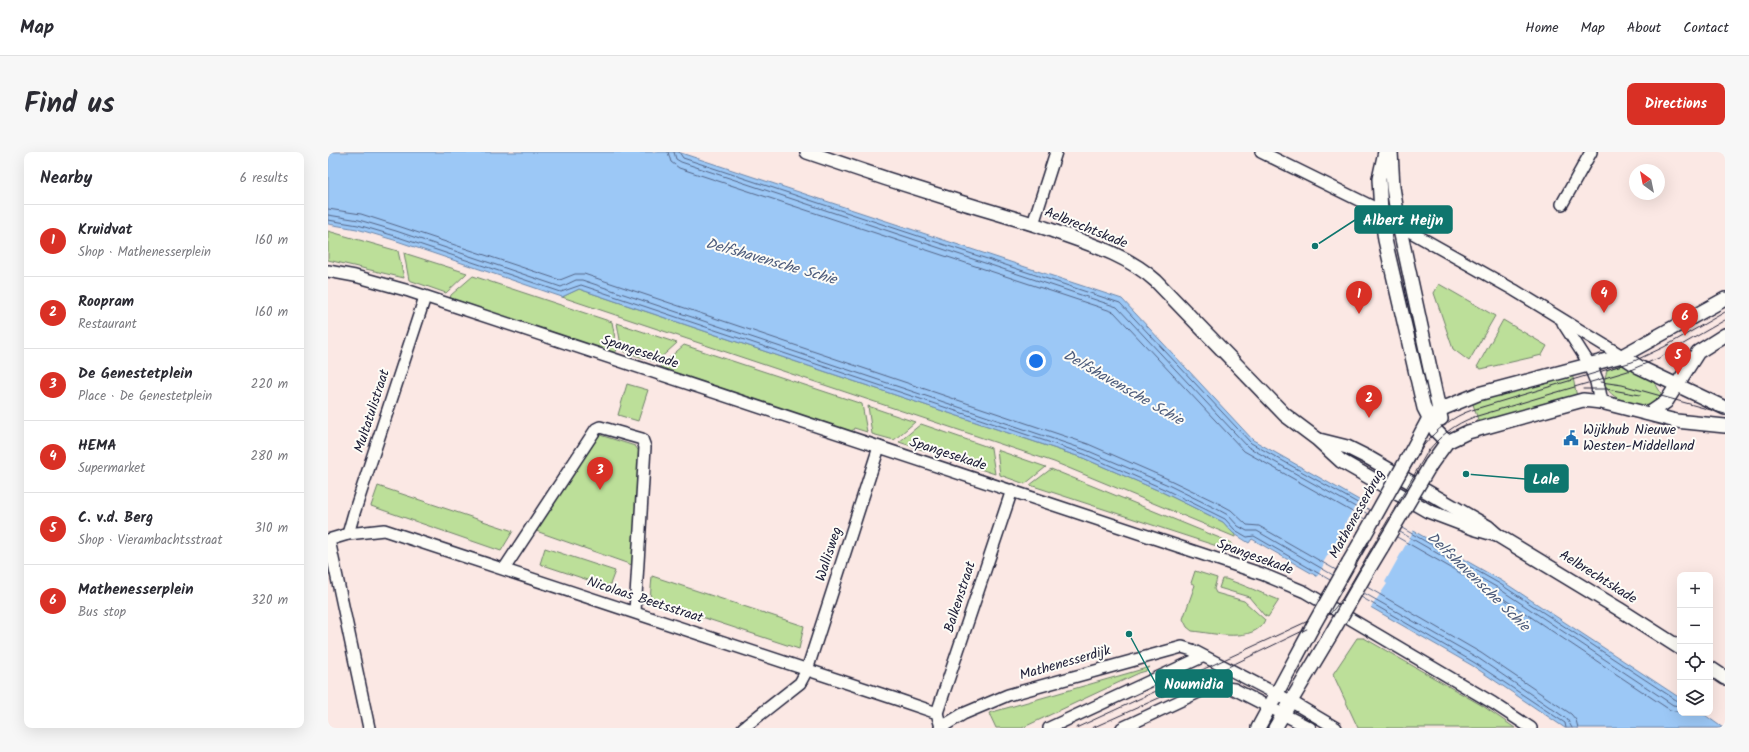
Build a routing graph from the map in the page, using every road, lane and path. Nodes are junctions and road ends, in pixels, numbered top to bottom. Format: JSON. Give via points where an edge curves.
{"nodes":[{"id":1,"x":807,"y":152,"type":"edge"},
{"id":2,"x":1056,"y":152,"type":"edge"},
{"id":3,"x":1261,"y":152,"type":"edge"},
{"id":4,"x":1385,"y":152,"type":"edge"},
{"id":5,"x":1391,"y":152,"type":"edge"},
{"id":6,"x":1591,"y":152,"type":"edge"},
{"id":7,"x":1562,"y":204,"type":"dead end"},
{"id":8,"x":1381,"y":211,"type":"junction"},
{"id":9,"x":1033,"y":224,"type":"junction"},
{"id":10,"x":1399,"y":224,"type":"junction"},
{"id":11,"x":328,"y":271,"type":"edge"},
{"id":12,"x":425,"y":297,"type":"junction"},
{"id":13,"x":1725,"y":299,"type":"edge"},
{"id":14,"x":1561,"y":319,"type":"junction"},
{"id":15,"x":1725,"y":335,"type":"edge"},
{"id":16,"x":1622,"y":356,"type":"junction"},
{"id":17,"x":1590,"y":365,"type":"junction"},
{"id":18,"x":1677,"y":385,"type":"junction"},
{"id":19,"x":1601,"y":402,"type":"junction"},
{"id":20,"x":1725,"y":408,"type":"edge"},
{"id":21,"x":1440,"y":410,"type":"junction"},
{"id":22,"x":1650,"y":413,"type":"junction"},
{"id":23,"x":1428,"y":418,"type":"junction"},
{"id":24,"x":1725,"y":426,"type":"edge"},
{"id":25,"x":1318,"y":439,"type":"junction"},
{"id":26,"x":1446,"y":442,"type":"junction"},
{"id":27,"x":879,"y":448,"type":"junction"},
{"id":28,"x":1012,"y":490,"type":"junction"},
{"id":29,"x":348,"y":534,"type":"junction"},
{"id":30,"x":1497,"y":535,"type":"junction"},
{"id":31,"x":329,"y":540,"type":"edge"},
{"id":32,"x":504,"y":569,"type":"junction"},
{"id":33,"x":635,"y":612,"type":"junction"},
{"id":34,"x":1677,"y":646,"type":"edge"},
{"id":35,"x":1202,"y":657,"type":"junction"},
{"id":36,"x":807,"y":670,"type":"junction"},
{"id":37,"x":1713,"y":670,"type":"edge"},
{"id":38,"x":1725,"y":678,"type":"edge"},
{"id":39,"x":1276,"y":694,"type":"junction"},
{"id":40,"x":1292,"y":702,"type":"junction"},
{"id":41,"x":1269,"y":706,"type":"junction"},
{"id":42,"x":937,"y":713,"type":"junction"},
{"id":43,"x":1285,"y":714,"type":"junction"},
{"id":44,"x":941,"y":727,"type":"edge"},
{"id":45,"x":369,"y":728,"type":"edge"},
{"id":46,"x":743,"y":728,"type":"edge"},
{"id":47,"x":1049,"y":728,"type":"edge"},
{"id":48,"x":1122,"y":728,"type":"edge"},
{"id":49,"x":1258,"y":728,"type":"edge"},
{"id":50,"x":1275,"y":728,"type":"edge"},
{"id":51,"x":1310,"y":728,"type":"edge"},
{"id":52,"x":1336,"y":728,"type":"edge"},
{"id":53,"x":1531,"y":728,"type":"edge"}],
"edges":[{"from":1,"to":9,"type":"street","name":"Aelbrechtskade"},
{"from":2,"to":9,"type":"street"},
{"from":3,"to":8,"type":"street"},
{"from":4,"to":8,"type":"street","via":[[1379,179]]},
{"from":5,"to":10,"type":"street","via":[[1392,187]]},
{"from":6,"to":7,"type":"street"},
{"from":8,"to":10,"type":"street"},
{"from":8,"to":23,"type":"street","via":[[1385,240]]},
{"from":9,"to":25,"type":"street","name":"Aelbrechtskade","via":[[1113,254],[1149,275],[1285,415]]},
{"from":10,"to":14,"type":"street"},
{"from":10,"to":21,"type":"street"},
{"from":11,"to":12,"type":"street","name":"Spangesekade","via":[[355,276]]},
{"from":12,"to":27,"type":"street","name":"Spangesekade"},
{"from":12,"to":29,"type":"street","name":"Multatulistraat"},
{"from":13,"to":16,"type":"street"},
{"from":14,"to":16,"type":"street"},
{"from":14,"to":17,"type":"street"},
{"from":15,"to":18,"type":"street","via":[[1698,352]]},
{"from":16,"to":17,"type":"street"},
{"from":16,"to":18,"type":"street"},
{"from":17,"to":19,"type":"street"},
{"from":17,"to":21,"type":"street","via":[[1478,394]]},
{"from":18,"to":20,"type":"street"},
{"from":18,"to":22,"type":"street","via":[[1665,403]]},
{"from":19,"to":22,"type":"street"},
{"from":19,"to":26,"type":"street","via":[[1568,402],[1468,432]]},
{"from":21,"to":23,"type":"street"},
{"from":21,"to":26,"type":"street","via":[[1441,427]]},
{"from":22,"to":24,"type":"street","via":[[1676,421]]},
{"from":23,"to":26,"type":"street"},
{"from":23,"to":39,"type":"street","name":"Mathenesserbrug","bridge":true},
{"from":25,"to":30,"type":"street","name":"Aelbrechtskade","via":[[1347,447],[1369,458],[1488,527]]},
{"from":25,"to":30,"type":"street","name":"Aelbrechtskade","via":[[1340,461],[1406,500],[1452,521]]},
{"from":26,"to":40,"type":"street","bridge":true},
{"from":27,"to":28,"type":"street","name":"Spangesekade"},
{"from":27,"to":36,"type":"street","name":"Wallisweg"},
{"from":28,"to":42,"type":"street","name":"Balkenstraat"},
{"from":28,"to":53,"type":"street","name":"Spangesekade","via":[[1171,543],[1305,592]]},
{"from":29,"to":31,"type":"street","name":"Nicolaas Beetsstraat"},
{"from":29,"to":32,"type":"street","name":"Nicolaas Beetsstraat","via":[[384,530]]},
{"from":30,"to":34,"type":"street","name":"Aelbrechtskade"},
{"from":31,"to":45,"type":"street"},
{"from":32,"to":33,"type":"street","name":"Nicolaas Beetsstraat"},
{"from":32,"to":33,"type":"street","via":[[596,429],[642,439],[646,446]]},
{"from":33,"to":36,"type":"street","name":"Nicolaas Beetsstraat"},
{"from":35,"to":39,"type":"street","name":"Mathenesserdijk"},
{"from":35,"to":44,"type":"street","name":"Mathenesserdijk","via":[[1182,647],[1126,661],[1008,695],[963,714]]},
{"from":35,"to":47,"type":"street"},
{"from":36,"to":42,"type":"street","name":"Nicolaas Beetsstraat"},
{"from":36,"to":46,"type":"street","name":"Wallisweg","via":[[800,683]]},
{"from":37,"to":38,"type":"street"},
{"from":39,"to":40,"type":"street","name":"Mathenesserdijk"},
{"from":39,"to":41,"type":"street","name":"Mathenesserbrug"},
{"from":40,"to":43,"type":"street"},
{"from":40,"to":52,"type":"street","name":"Mathenesserdijk"},
{"from":41,"to":43,"type":"street"},
{"from":41,"to":48,"type":"street","via":[[1234,689],[1218,687],[1203,690]]},
{"from":41,"to":49,"type":"street","name":"Mathenesserbrug"},
{"from":42,"to":44,"type":"street"},
{"from":43,"to":50,"type":"street"},
{"from":43,"to":51,"type":"street"}]}
